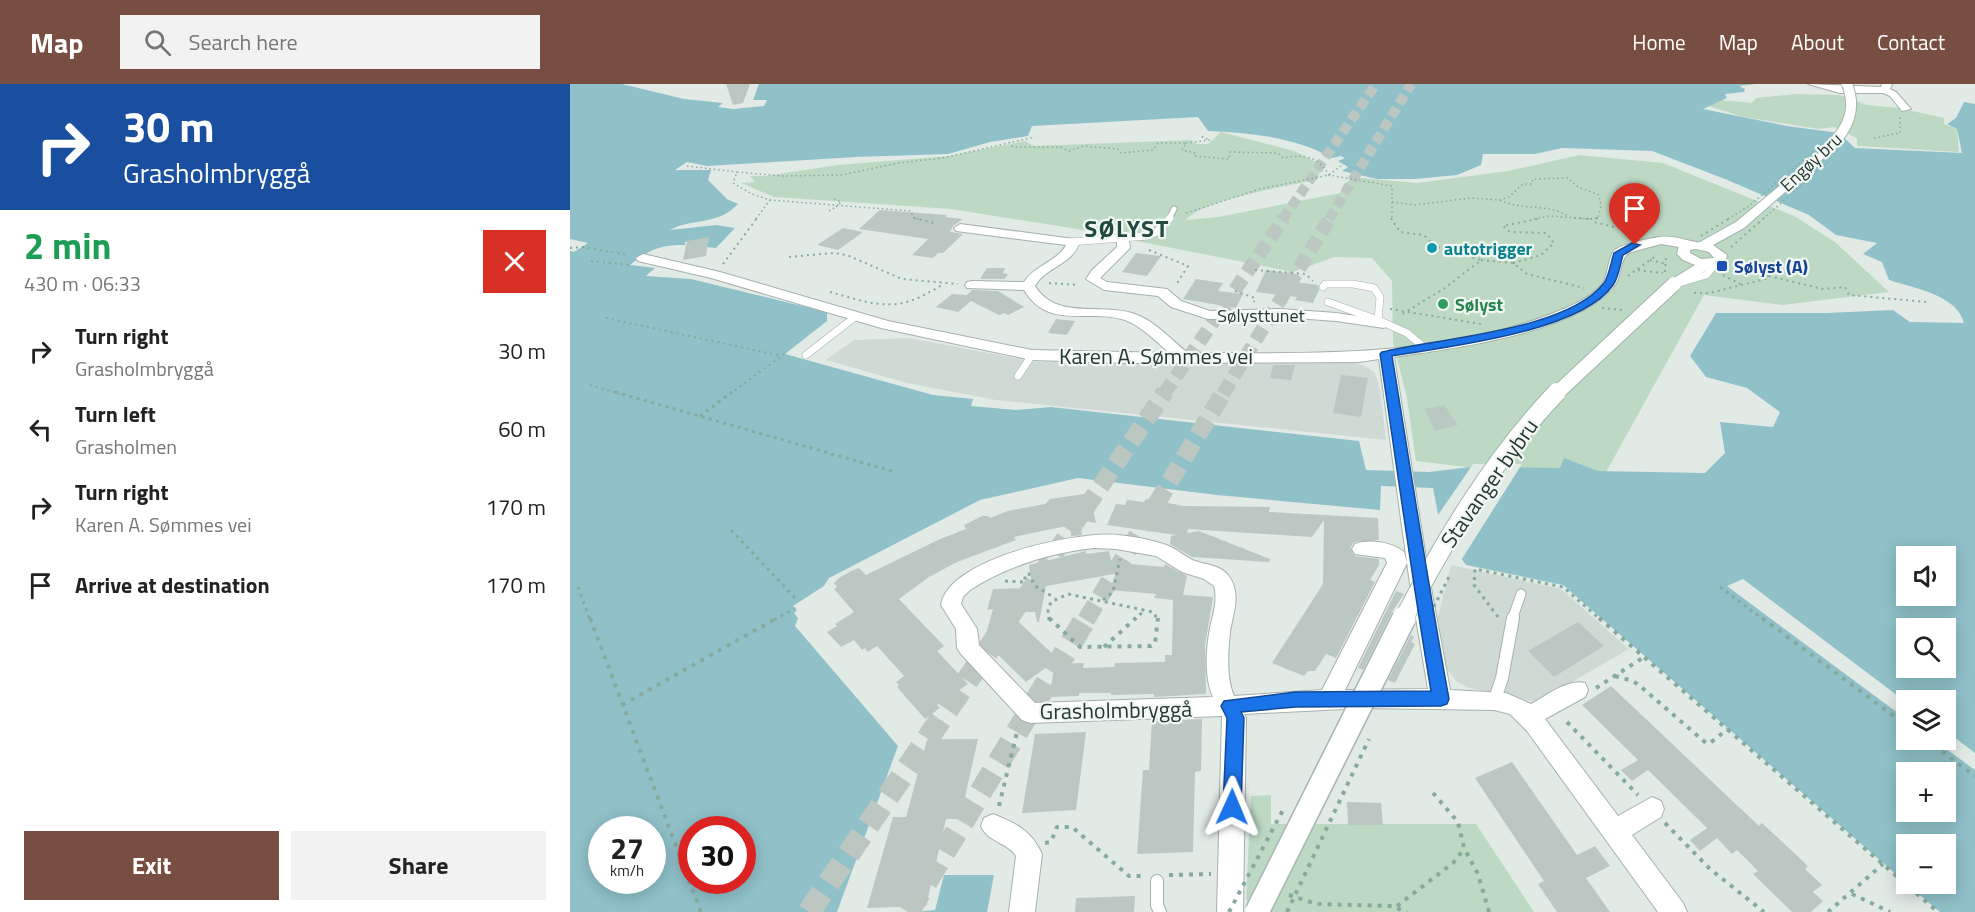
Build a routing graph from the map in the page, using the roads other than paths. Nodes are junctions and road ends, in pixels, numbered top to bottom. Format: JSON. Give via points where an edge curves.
{"nodes":[{"id":1,"x":1844,"y":87,"type":"edge"},
{"id":2,"x":1886,"y":87,"type":"edge"},
{"id":3,"x":1812,"y":89,"type":"edge"},
{"id":4,"x":1906,"y":109,"type":"road end"},
{"id":5,"x":1174,"y":209,"type":"dead end"},
{"id":6,"x":960,"y":228,"type":"dead end"},
{"id":7,"x":1070,"y":242,"type":"junction"},
{"id":8,"x":1124,"y":244,"type":"junction"},
{"id":9,"x":1707,"y":251,"type":"junction"},
{"id":10,"x":641,"y":257,"type":"road end"},
{"id":11,"x":1667,"y":279,"type":"junction"},
{"id":12,"x":972,"y":285,"type":"road end"},
{"id":13,"x":1029,"y":285,"type":"junction"},
{"id":14,"x":1324,"y":285,"type":"road end"},
{"id":15,"x":1328,"y":302,"type":"dead end"},
{"id":16,"x":855,"y":316,"type":"junction"},
{"id":17,"x":1381,"y":322,"type":"junction"},
{"id":18,"x":1426,"y":349,"type":"junction"},
{"id":19,"x":1386,"y":354,"type":"junction"},
{"id":20,"x":806,"y":355,"type":"dead end"},
{"id":21,"x":1032,"y":355,"type":"junction"},
{"id":22,"x":1183,"y":357,"type":"junction"},
{"id":23,"x":1018,"y":376,"type":"dead end"},
{"id":24,"x":1362,"y":549,"type":"dead end"},
{"id":25,"x":1521,"y":594,"type":"dead end"},
{"id":26,"x":1577,"y":690,"type":"road end"},
{"id":27,"x":1441,"y":699,"type":"junction"},
{"id":28,"x":1328,"y":701,"type":"junction"},
{"id":29,"x":1494,"y":702,"type":"junction"},
{"id":30,"x":1230,"y":706,"type":"junction"},
{"id":31,"x":1528,"y":717,"type":"junction"},
{"id":32,"x":1652,"y":809,"type":"dead end"},
{"id":33,"x":993,"y":826,"type":"road end"},
{"id":34,"x":1614,"y":833,"type":"junction"},
{"id":35,"x":1157,"y":877,"type":"road end"},
{"id":36,"x":1022,"y":912,"type":"edge"},
{"id":37,"x":1160,"y":912,"type":"edge"},
{"id":38,"x":1230,"y":912,"type":"edge"},
{"id":39,"x":1257,"y":912,"type":"edge"},
{"id":40,"x":1674,"y":912,"type":"edge"}],
"edges":[{"from":1,"to":2,"type":"street"},
{"from":1,"to":3,"type":"street","via":[[1834,93]]},
{"from":1,"to":9,"type":"street","name":"Engøy bru","bridge":true,"via":[[1854,106],[1844,133]]},
{"from":2,"to":4,"type":"street"},
{"from":5,"to":8,"type":"lane","via":[[1165,226]]},
{"from":6,"to":7,"type":"street"},
{"from":7,"to":8,"type":"lane"},
{"from":7,"to":13,"type":"street","via":[[1074,244],[1071,251],[1040,271]]},
{"from":8,"to":17,"type":"street","name":"Sølysttunet","via":[[1106,267],[1096,273],[1095,282],[1157,291],[1167,294],[1176,304],[1208,315],[1281,313]]},
{"from":9,"to":11,"type":"street"},
{"from":9,"to":11,"type":"street"},
{"from":9,"to":18,"type":"street","name":"Karen A. Sømmes vei","via":[[1642,243],[1619,253],[1609,284],[1589,301],[1544,322],[1504,334]]},
{"from":10,"to":16,"type":"street","name":"Karen A. Sømmes vei"},
{"from":11,"to":39,"type":"street","name":"Stavanger bybru","bridge":true,"via":[[1559,390],[1484,482],[1401,625]]},
{"from":12,"to":13,"type":"street"},
{"from":13,"to":22,"type":"street","via":[[1036,300],[1047,307],[1065,312],[1129,316]]},
{"from":14,"to":17,"type":"lane","name":"Sølysttunet","via":[[1332,282],[1373,287],[1380,293]]},
{"from":15,"to":17,"type":"lane"},
{"from":16,"to":20,"type":"lane"},
{"from":16,"to":21,"type":"street","name":"Karen A. Sømmes vei"},
{"from":17,"to":18,"type":"lane","name":"Sølysttunet","via":[[1407,333]]},
{"from":18,"to":19,"type":"street","name":"Karen A. Sømmes vei"},
{"from":19,"to":22,"type":"street","name":"Karen A. Sømmes vei"},
{"from":19,"to":27,"type":"street"},
{"from":21,"to":22,"type":"street","name":"Karen A. Sømmes vei"},
{"from":21,"to":23,"type":"lane"},
{"from":24,"to":28,"type":"street","via":[[1390,551],[1397,557],[1397,564]]},
{"from":25,"to":29,"type":"lane"},
{"from":26,"to":31,"type":"street"},
{"from":27,"to":28,"type":"street","name":"Grasholmbryggå"},
{"from":27,"to":29,"type":"street","name":"Grasholmbryggå"},
{"from":28,"to":30,"type":"street","name":"Grasholmbryggå","via":[[1295,699]]},
{"from":29,"to":31,"type":"street","name":"Grasholmbryggå","via":[[1515,705]]},
{"from":30,"to":30,"type":"street","name":"Grasholmbryggå","via":[[1030,713],[968,648],[969,630],[951,605],[951,598],[965,584],[1054,546],[1096,541],[1153,548],[1174,556],[1220,579],[1226,592],[1219,676],[1221,693]]},
{"from":30,"to":38,"type":"street","via":[[1235,718]]},
{"from":31,"to":34,"type":"street"},
{"from":32,"to":34,"type":"street"},
{"from":33,"to":36,"type":"street","via":[[1020,840],[1029,854]]},
{"from":34,"to":40,"type":"street"},
{"from":35,"to":37,"type":"lane"}]}
